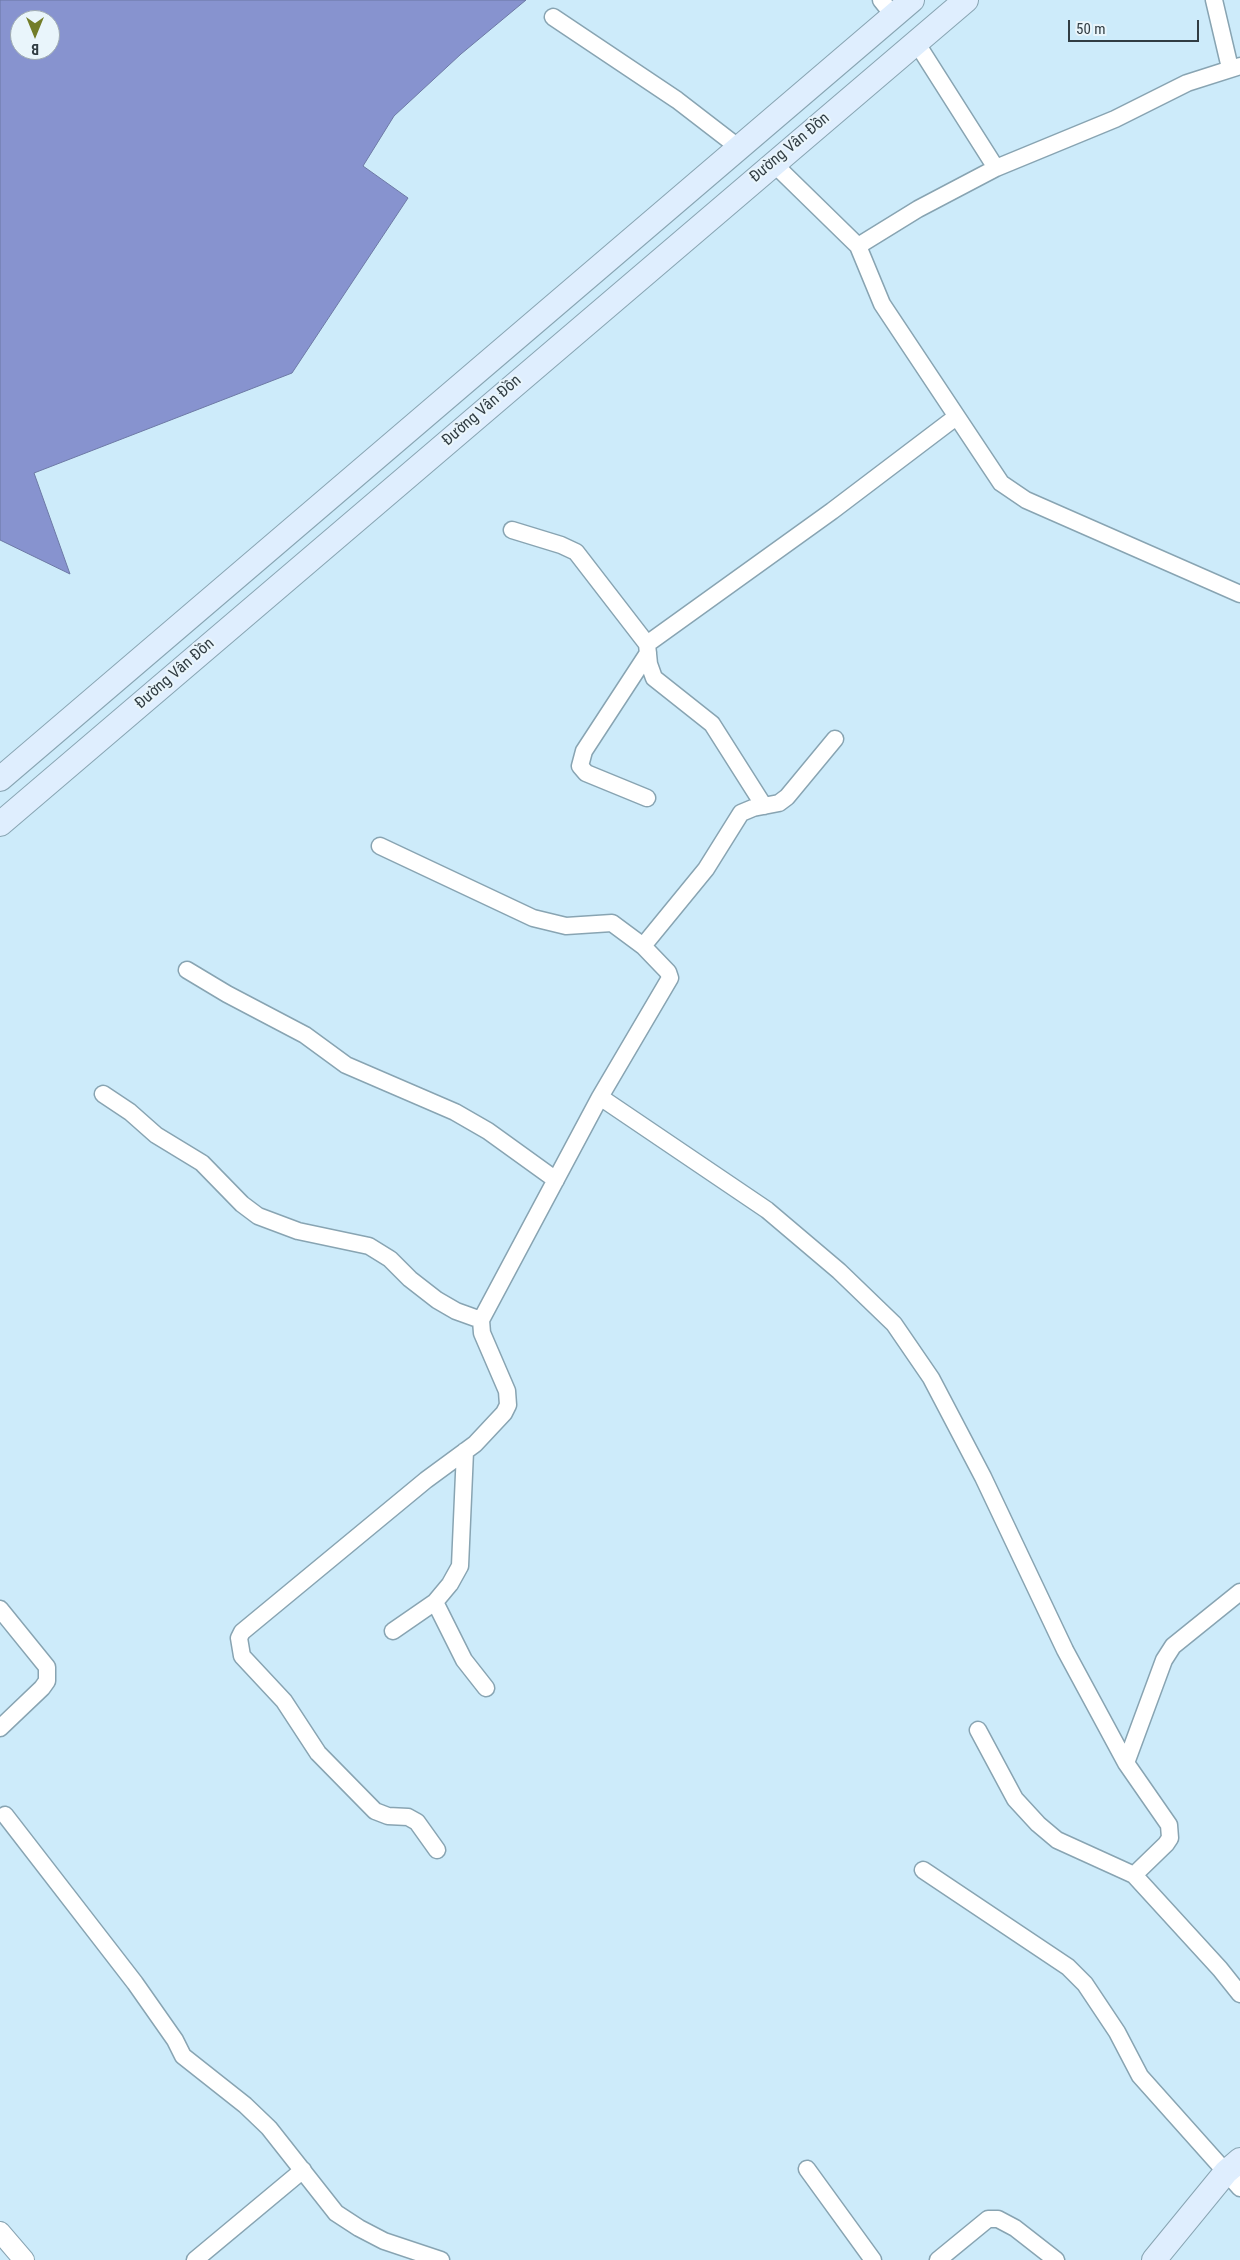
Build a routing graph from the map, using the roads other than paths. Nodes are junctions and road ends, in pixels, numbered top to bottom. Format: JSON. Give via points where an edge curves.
{"nodes":[{"id":1,"x":912,"y":0,"type":"edge"},
{"id":2,"x":966,"y":0,"type":"edge"},
{"id":3,"x":1214,"y":0,"type":"edge"},
{"id":4,"x":887,"y":8,"type":"edge"},
{"id":5,"x":553,"y":17,"type":"dead end"},
{"id":6,"x":916,"y":42,"type":"junction"},
{"id":7,"x":1235,"y":67,"type":"edge"},
{"id":8,"x":738,"y":147,"type":"junction"},
{"id":9,"x":773,"y":163,"type":"junction"},
{"id":10,"x":996,"y":168,"type":"junction"},
{"id":11,"x":858,"y":246,"type":"junction"},
{"id":12,"x":956,"y":417,"type":"junction"},
{"id":13,"x":364,"y":467,"type":"junction"},
{"id":14,"x":387,"y":493,"type":"junction"},
{"id":15,"x":512,"y":530,"type":"dead end"},
{"id":16,"x":1240,"y":594,"type":"edge"},
{"id":17,"x":648,"y":648,"type":"junction"},
{"id":18,"x":835,"y":739,"type":"dead end"},
{"id":19,"x":0,"y":779,"type":"edge"},
{"id":20,"x":647,"y":798,"type":"dead end"},
{"id":21,"x":764,"y":806,"type":"junction"},
{"id":22,"x":0,"y":824,"type":"edge"},
{"id":23,"x":380,"y":846,"type":"dead end"},
{"id":24,"x":643,"y":946,"type":"junction"},
{"id":25,"x":187,"y":970,"type":"dead end"},
{"id":26,"x":103,"y":1094,"type":"dead end"},
{"id":27,"x":600,"y":1097,"type":"junction"},
{"id":28,"x":556,"y":1180,"type":"junction"},
{"id":29,"x":481,"y":1320,"type":"junction"},
{"id":30,"x":465,"y":1451,"type":"junction"},
{"id":31,"x":1240,"y":1592,"type":"edge"},
{"id":32,"x":435,"y":1602,"type":"junction"},
{"id":33,"x":0,"y":1609,"type":"edge"},
{"id":34,"x":393,"y":1631,"type":"dead end"},
{"id":35,"x":486,"y":1688,"type":"dead end"},
{"id":36,"x":0,"y":1728,"type":"edge"},
{"id":37,"x":978,"y":1730,"type":"dead end"},
{"id":38,"x":1126,"y":1763,"type":"junction"},
{"id":39,"x":6,"y":1815,"type":"dead end"},
{"id":40,"x":437,"y":1850,"type":"dead end"},
{"id":41,"x":923,"y":1870,"type":"dead end"},
{"id":42,"x":1134,"y":1875,"type":"junction"},
{"id":43,"x":1240,"y":1994,"type":"edge"},
{"id":44,"x":807,"y":2169,"type":"dead end"},
{"id":45,"x":303,"y":2170,"type":"junction"},
{"id":46,"x":1235,"y":2173,"type":"edge"},
{"id":47,"x":3,"y":2240,"type":"edge"},
{"id":48,"x":24,"y":2260,"type":"edge"},
{"id":49,"x":195,"y":2260,"type":"edge"},
{"id":50,"x":441,"y":2260,"type":"edge"},
{"id":51,"x":873,"y":2260,"type":"edge"},
{"id":52,"x":938,"y":2260,"type":"edge"},
{"id":53,"x":1056,"y":2260,"type":"edge"},
{"id":54,"x":1154,"y":2260,"type":"edge"}],
"edges":[{"from":1,"to":4,"type":"main road","name":"Đường Vân Đồn"},
{"from":2,"to":6,"type":"main road","name":"Đường Vân Đồn"},
{"from":3,"to":7,"type":"street"},
{"from":4,"to":8,"type":"main road","name":"Đường Vân Đồn"},
{"from":5,"to":8,"type":"street","via":[[677,100]]},
{"from":6,"to":9,"type":"main road","name":"Đường Vân Đồn"},
{"from":6,"to":10,"type":"street"},
{"from":7,"to":10,"type":"street","via":[[1187,83],[1115,119]]},
{"from":8,"to":13,"type":"main road","name":"Đường Vân Đồn"},
{"from":9,"to":11,"type":"street"},
{"from":9,"to":14,"type":"main road","name":"Đường Vân Đồn"},
{"from":10,"to":11,"type":"street","via":[[918,209]]},
{"from":11,"to":12,"type":"street","via":[[882,304]]},
{"from":12,"to":16,"type":"street","via":[[1001,483],[1026,500]]},
{"from":12,"to":17,"type":"street"},
{"from":13,"to":14,"type":"main road"},
{"from":13,"to":19,"type":"main road","name":"Đường Vân Đồn"},
{"from":14,"to":22,"type":"main road","name":"Đường Vân Đồn"},
{"from":15,"to":17,"type":"street","via":[[576,552]]},
{"from":17,"to":20,"type":"street","via":[[584,751],[580,766],[586,773]]},
{"from":17,"to":21,"type":"street","via":[[654,678],[712,724]]},
{"from":18,"to":21,"type":"street","via":[[794,790],[779,803]]},
{"from":21,"to":24,"type":"street","via":[[741,813],[706,870]]},
{"from":23,"to":24,"type":"street","via":[[533,918],[566,926],[612,923]]},
{"from":24,"to":27,"type":"street","via":[[668,972],[670,981]]},
{"from":25,"to":28,"type":"street","via":[[298,1031],[346,1065],[455,1112],[488,1131]]},
{"from":26,"to":29,"type":"street","via":[[156,1134],[202,1163],[258,1216],[298,1232],[368,1246],[390,1260],[437,1300]]},
{"from":27,"to":28,"type":"street"},
{"from":27,"to":38,"type":"street","via":[[767,1210],[839,1271],[894,1324],[935,1386],[983,1477],[1065,1650]]},
{"from":28,"to":29,"type":"street"},
{"from":29,"to":30,"type":"street","via":[[482,1333],[507,1391],[508,1405],[481,1438]]},
{"from":30,"to":32,"type":"street","via":[[460,1566]]},
{"from":30,"to":40,"type":"street","via":[[242,1632],[239,1638],[242,1656],[280,1698],[318,1753],[375,1811],[417,1822]]},
{"from":31,"to":38,"type":"street","via":[[1173,1646],[1164,1660]]},
{"from":32,"to":34,"type":"street"},
{"from":32,"to":35,"type":"street","via":[[464,1660]]},
{"from":33,"to":36,"type":"street","via":[[47,1668],[47,1681]]},
{"from":37,"to":42,"type":"street","via":[[1015,1799],[1038,1824],[1057,1840]]},
{"from":38,"to":42,"type":"street","via":[[1165,1818],[1170,1833],[1166,1844]]},
{"from":39,"to":45,"type":"street","via":[[135,1984],[183,2056],[245,2105],[269,2128]]},
{"from":41,"to":46,"type":"street","via":[[1074,1972],[1102,2008],[1140,2076]]},
{"from":42,"to":43,"type":"street"},
{"from":44,"to":51,"type":"street"},
{"from":45,"to":49,"type":"street"},
{"from":45,"to":50,"type":"street","via":[[336,2213],[359,2228],[384,2241]]},
{"from":46,"to":54,"type":"main road"},
{"from":47,"to":48,"type":"street"},
{"from":52,"to":53,"type":"street","via":[[988,2219],[998,2219],[1034,2241]]}]}
